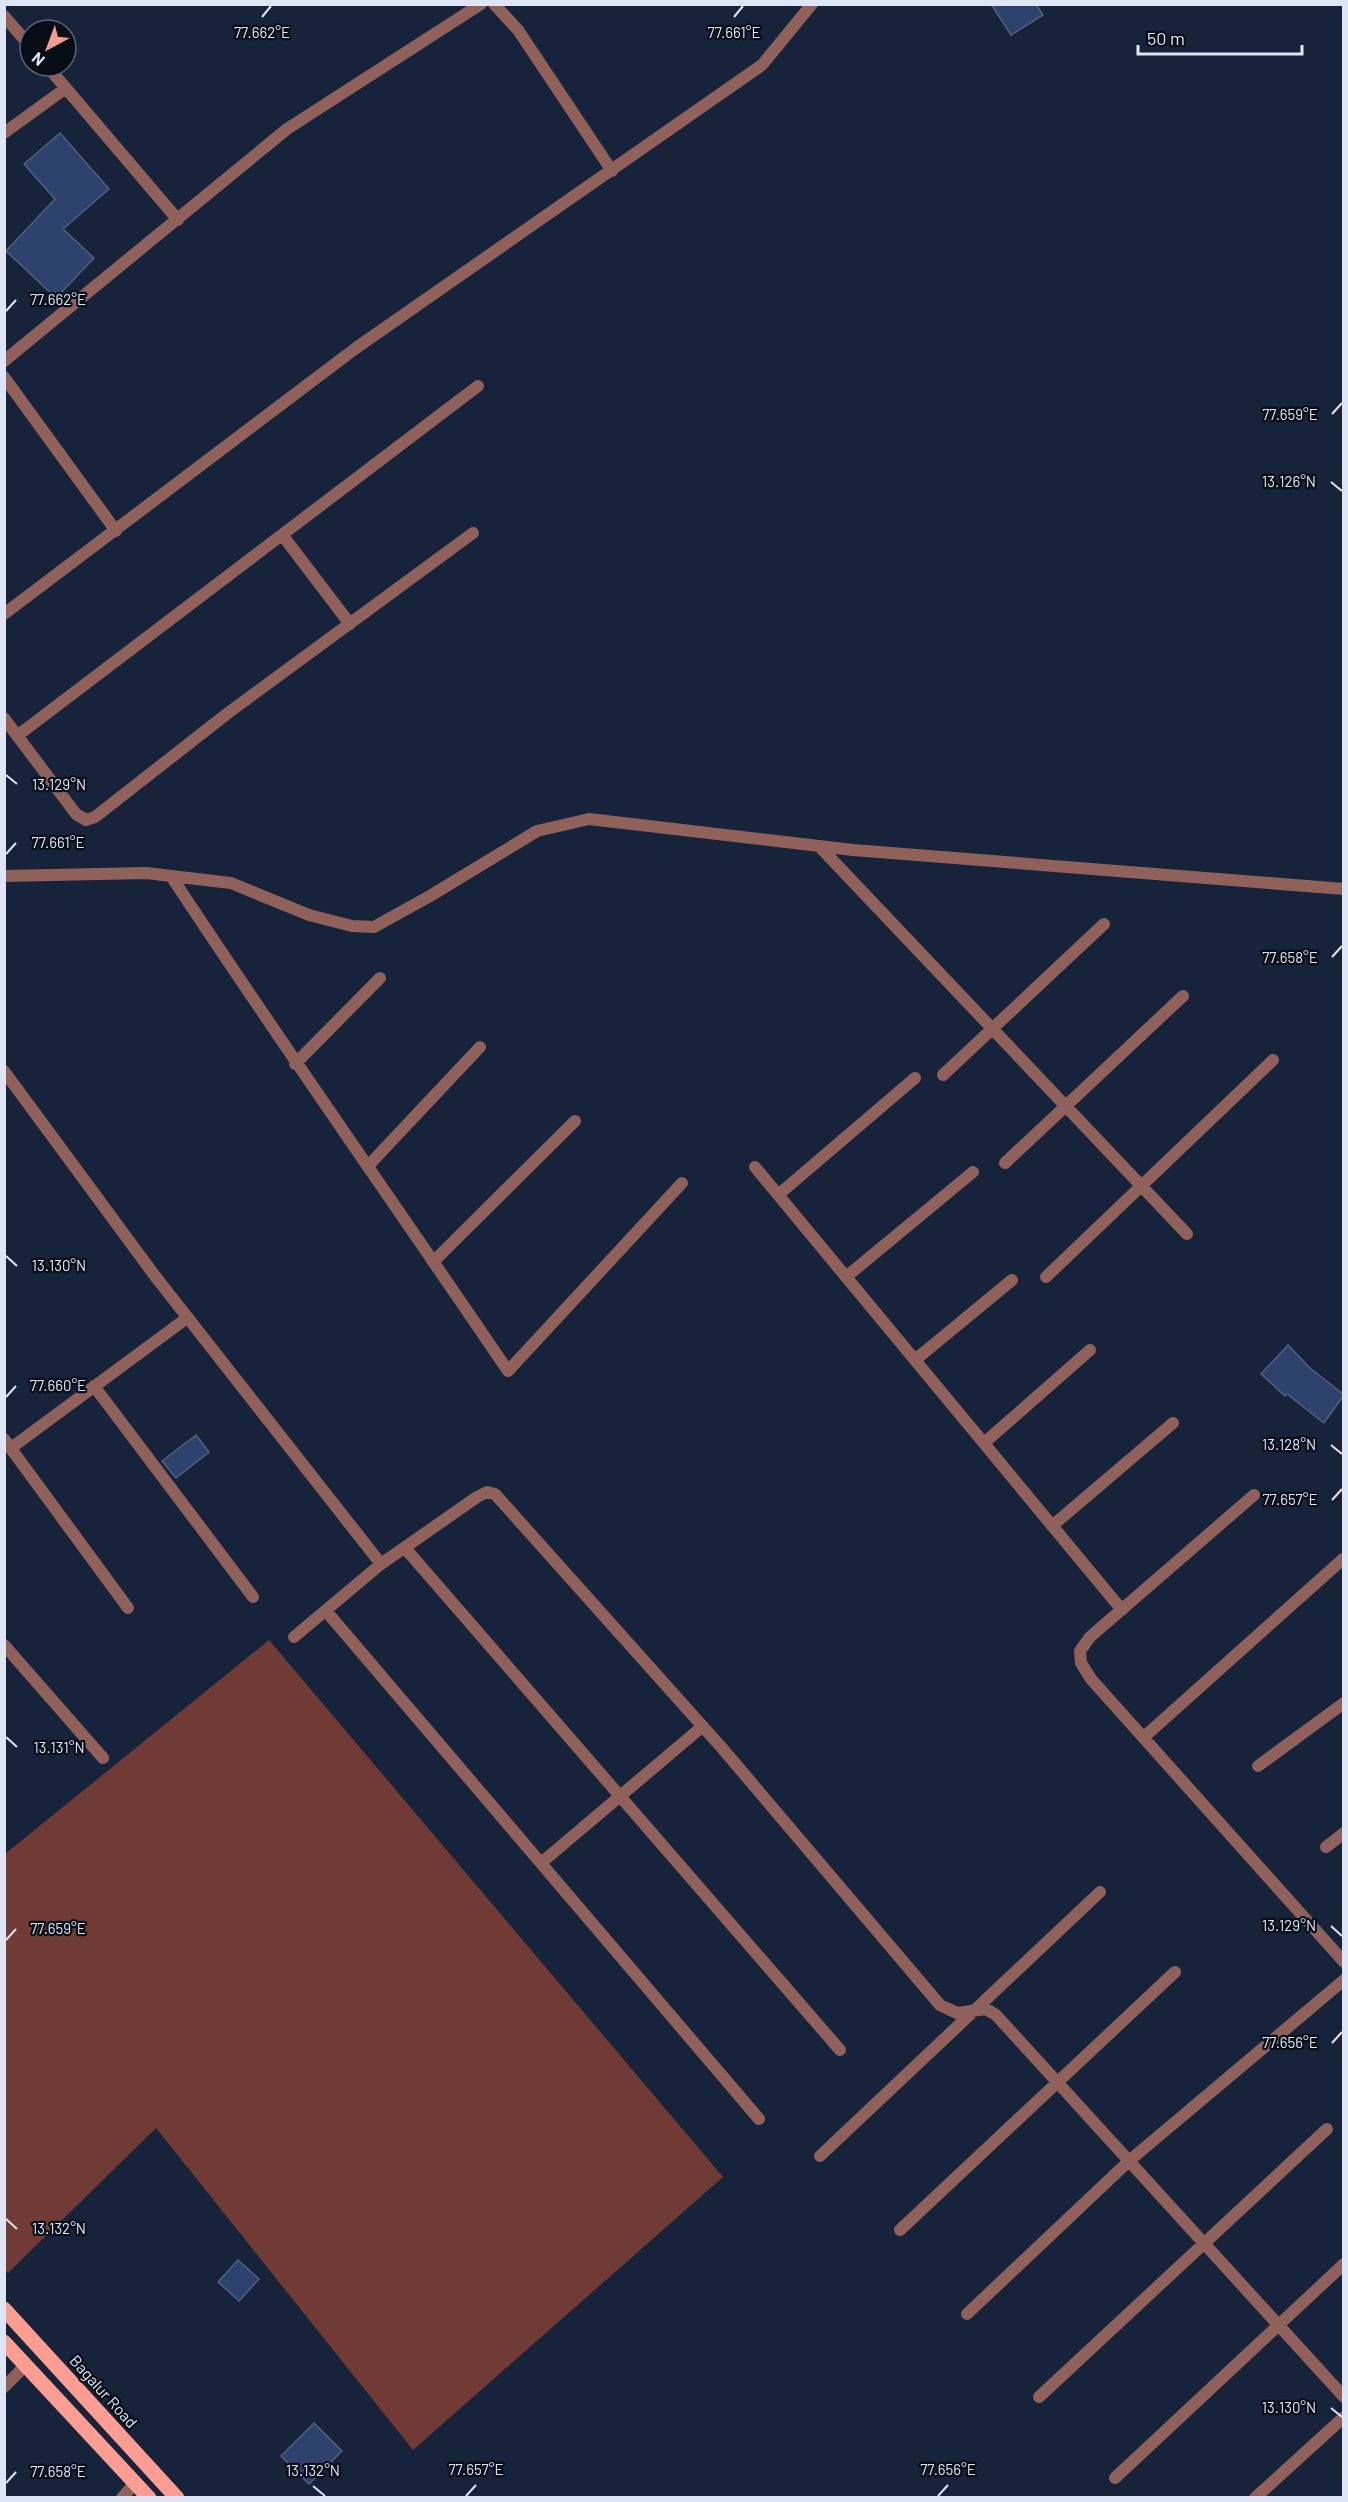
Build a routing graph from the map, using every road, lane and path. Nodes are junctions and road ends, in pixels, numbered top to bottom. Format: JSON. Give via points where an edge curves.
{"nodes":[{"id":1,"x":481,"y":4,"type":"edge"},
{"id":2,"x":494,"y":4,"type":"edge"},
{"id":3,"x":812,"y":4,"type":"edge"},
{"id":4,"x":4,"y":16,"type":"edge"},
{"id":5,"x":18,"y":32,"type":"edge"},
{"id":6,"x":57,"y":78,"type":"edge"},
{"id":7,"x":66,"y":88,"type":"junction"},
{"id":8,"x":4,"y":133,"type":"edge"},
{"id":9,"x":612,"y":171,"type":"junction"},
{"id":10,"x":178,"y":220,"type":"junction"},
{"id":11,"x":4,"y":362,"type":"edge"},
{"id":12,"x":4,"y":377,"type":"edge"},
{"id":13,"x":478,"y":386,"type":"dead end"},
{"id":14,"x":116,"y":531,"type":"junction"},
{"id":15,"x":473,"y":533,"type":"dead end"},
{"id":16,"x":283,"y":536,"type":"junction"},
{"id":17,"x":4,"y":614,"type":"edge"},
{"id":18,"x":350,"y":624,"type":"junction"},
{"id":19,"x":4,"y":718,"type":"edge"},
{"id":20,"x":17,"y":736,"type":"junction"},
{"id":21,"x":819,"y":846,"type":"junction"},
{"id":22,"x":4,"y":876,"type":"edge"},
{"id":23,"x":171,"y":876,"type":"junction"},
{"id":24,"x":1344,"y":889,"type":"edge"},
{"id":25,"x":1104,"y":924,"type":"dead end"},
{"id":26,"x":380,"y":978,"type":"dead end"},
{"id":27,"x":1183,"y":996,"type":"dead end"},
{"id":28,"x":993,"y":1028,"type":"junction"},
{"id":29,"x":480,"y":1047,"type":"dead end"},
{"id":30,"x":1273,"y":1060,"type":"dead end"},
{"id":31,"x":295,"y":1064,"type":"junction"},
{"id":32,"x":4,"y":1071,"type":"edge"},
{"id":33,"x":943,"y":1075,"type":"dead end"},
{"id":34,"x":915,"y":1078,"type":"dead end"},
{"id":35,"x":1066,"y":1105,"type":"junction"},
{"id":36,"x":575,"y":1121,"type":"dead end"},
{"id":37,"x":1005,"y":1163,"type":"dead end"},
{"id":38,"x":368,"y":1166,"type":"junction"},
{"id":39,"x":755,"y":1167,"type":"dead end"},
{"id":40,"x":972,"y":1172,"type":"dead end"},
{"id":41,"x":682,"y":1183,"type":"dead end"},
{"id":42,"x":1142,"y":1185,"type":"junction"},
{"id":43,"x":778,"y":1195,"type":"junction"},
{"id":44,"x":1187,"y":1234,"type":"dead end"},
{"id":45,"x":433,"y":1262,"type":"junction"},
{"id":46,"x":846,"y":1277,"type":"junction"},
{"id":47,"x":1046,"y":1277,"type":"dead end"},
{"id":48,"x":1012,"y":1280,"type":"dead end"},
{"id":49,"x":187,"y":1318,"type":"junction"},
{"id":50,"x":1090,"y":1350,"type":"dead end"},
{"id":51,"x":915,"y":1360,"type":"junction"},
{"id":52,"x":94,"y":1386,"type":"junction"},
{"id":53,"x":1173,"y":1423,"type":"dead end"},
{"id":54,"x":984,"y":1443,"type":"junction"},
{"id":55,"x":8,"y":1444,"type":"edge"},
{"id":56,"x":1254,"y":1495,"type":"dead end"},
{"id":57,"x":1052,"y":1526,"type":"junction"},
{"id":58,"x":405,"y":1548,"type":"junction"},
{"id":59,"x":1344,"y":1559,"type":"edge"},
{"id":60,"x":381,"y":1564,"type":"junction"},
{"id":61,"x":253,"y":1596,"type":"dead end"},
{"id":62,"x":128,"y":1608,"type":"dead end"},
{"id":63,"x":1122,"y":1610,"type":"junction"},
{"id":64,"x":326,"y":1611,"type":"junction"},
{"id":65,"x":294,"y":1637,"type":"dead end"},
{"id":66,"x":4,"y":1645,"type":"edge"},
{"id":67,"x":1344,"y":1703,"type":"edge"},
{"id":68,"x":703,"y":1726,"type":"junction"},
{"id":69,"x":1144,"y":1737,"type":"junction"},
{"id":70,"x":103,"y":1758,"type":"dead end"},
{"id":71,"x":1258,"y":1766,"type":"dead end"},
{"id":72,"x":620,"y":1796,"type":"junction"},
{"id":73,"x":1344,"y":1833,"type":"edge"},
{"id":74,"x":1326,"y":1847,"type":"dead end"},
{"id":75,"x":541,"y":1863,"type":"junction"},
{"id":76,"x":1100,"y":1892,"type":"dead end"},
{"id":77,"x":1344,"y":1962,"type":"edge"},
{"id":78,"x":1174,"y":1972,"type":"dead end"},
{"id":79,"x":1344,"y":1980,"type":"edge"},
{"id":80,"x":978,"y":2008,"type":"junction"},
{"id":81,"x":840,"y":2050,"type":"dead end"},
{"id":82,"x":1057,"y":2082,"type":"junction"},
{"id":83,"x":759,"y":2119,"type":"dead end"},
{"id":84,"x":1327,"y":2129,"type":"dead end"},
{"id":85,"x":820,"y":2156,"type":"dead end"},
{"id":86,"x":1129,"y":2161,"type":"junction"},
{"id":87,"x":900,"y":2230,"type":"dead end"},
{"id":88,"x":1205,"y":2244,"type":"junction"},
{"id":89,"x":1344,"y":2264,"type":"edge"},
{"id":90,"x":4,"y":2309,"type":"edge"},
{"id":91,"x":967,"y":2314,"type":"dead end"},
{"id":92,"x":1278,"y":2324,"type":"junction"},
{"id":93,"x":4,"y":2342,"type":"edge"},
{"id":94,"x":26,"y":2365,"type":"junction"},
{"id":95,"x":4,"y":2388,"type":"edge"},
{"id":96,"x":1040,"y":2397,"type":"dead end"},
{"id":97,"x":1344,"y":2397,"type":"edge"},
{"id":98,"x":1344,"y":2417,"type":"edge"},
{"id":99,"x":1115,"y":2478,"type":"dead end"},
{"id":100,"x":135,"y":2483,"type":"junction"},
{"id":101,"x":122,"y":2498,"type":"edge"},
{"id":102,"x":149,"y":2498,"type":"edge"},
{"id":103,"x":177,"y":2498,"type":"edge"},
{"id":104,"x":1255,"y":2498,"type":"edge"}],
"edges":[{"from":1,"to":10,"type":"street","via":[[287,129]]},
{"from":2,"to":9,"type":"street","via":[[518,30]]},
{"from":3,"to":9,"type":"street","via":[[762,65]]},
{"from":4,"to":5,"type":"street"},
{"from":6,"to":7,"type":"street"},
{"from":7,"to":8,"type":"street"},
{"from":7,"to":10,"type":"street"},
{"from":9,"to":14,"type":"street","via":[[356,348]]},
{"from":10,"to":11,"type":"street"},
{"from":12,"to":14,"type":"street"},
{"from":13,"to":16,"type":"street"},
{"from":14,"to":17,"type":"street"},
{"from":15,"to":18,"type":"street"},
{"from":16,"to":18,"type":"street"},
{"from":16,"to":20,"type":"street"},
{"from":18,"to":20,"type":"street","via":[[95,817],[86,820],[76,814]]},
{"from":19,"to":20,"type":"street"},
{"from":21,"to":23,"type":"street","via":[[589,819],[537,831],[374,927],[352,926],[309,915],[231,883]]},
{"from":21,"to":24,"type":"street"},
{"from":21,"to":28,"type":"street"},
{"from":22,"to":23,"type":"street"},
{"from":23,"to":31,"type":"street"},
{"from":25,"to":28,"type":"street"},
{"from":26,"to":31,"type":"street"},
{"from":27,"to":35,"type":"street"},
{"from":28,"to":33,"type":"street"},
{"from":28,"to":35,"type":"street"},
{"from":29,"to":38,"type":"street"},
{"from":30,"to":42,"type":"street"},
{"from":31,"to":38,"type":"street"},
{"from":32,"to":49,"type":"street"},
{"from":34,"to":43,"type":"street"},
{"from":35,"to":37,"type":"street"},
{"from":35,"to":42,"type":"street"},
{"from":36,"to":45,"type":"street"},
{"from":38,"to":45,"type":"street"},
{"from":39,"to":43,"type":"street"},
{"from":40,"to":46,"type":"street"},
{"from":41,"to":45,"type":"street","via":[[508,1371]]},
{"from":42,"to":44,"type":"street"},
{"from":42,"to":47,"type":"street"},
{"from":43,"to":46,"type":"street"},
{"from":46,"to":51,"type":"street"},
{"from":48,"to":51,"type":"street"},
{"from":49,"to":52,"type":"street"},
{"from":49,"to":60,"type":"street"},
{"from":50,"to":54,"type":"street"},
{"from":51,"to":54,"type":"street"},
{"from":52,"to":55,"type":"street"},
{"from":52,"to":61,"type":"street"},
{"from":53,"to":57,"type":"street"},
{"from":54,"to":57,"type":"street"},
{"from":55,"to":62,"type":"street"},
{"from":56,"to":63,"type":"street"},
{"from":57,"to":63,"type":"street"},
{"from":58,"to":60,"type":"street"},
{"from":58,"to":68,"type":"street","via":[[477,1497],[487,1492],[495,1494]]},
{"from":58,"to":72,"type":"street"},
{"from":59,"to":69,"type":"street"},
{"from":60,"to":64,"type":"street"},
{"from":63,"to":69,"type":"street","via":[[1090,1637],[1080,1651],[1081,1663]]},
{"from":64,"to":65,"type":"street"},
{"from":64,"to":75,"type":"street"},
{"from":66,"to":70,"type":"street"},
{"from":67,"to":71,"type":"street"},
{"from":68,"to":72,"type":"street"},
{"from":68,"to":80,"type":"street","via":[[940,2005],[957,2013]]},
{"from":69,"to":77,"type":"street"},
{"from":72,"to":75,"type":"street"},
{"from":72,"to":81,"type":"street"},
{"from":73,"to":74,"type":"street"},
{"from":75,"to":83,"type":"street"},
{"from":76,"to":80,"type":"street"},
{"from":78,"to":82,"type":"street"},
{"from":79,"to":86,"type":"street"},
{"from":80,"to":82,"type":"street","via":[[996,2016]]},
{"from":80,"to":85,"type":"street"},
{"from":82,"to":86,"type":"street"},
{"from":82,"to":87,"type":"street"},
{"from":84,"to":88,"type":"street"},
{"from":86,"to":88,"type":"street"},
{"from":86,"to":91,"type":"street"},
{"from":88,"to":92,"type":"street"},
{"from":88,"to":96,"type":"street"},
{"from":89,"to":92,"type":"street"},
{"from":90,"to":103,"type":"main road","name":"Bagalur Road"},
{"from":92,"to":97,"type":"street"},
{"from":92,"to":99,"type":"street"},
{"from":93,"to":94,"type":"main road"},
{"from":94,"to":95,"type":"street"},
{"from":94,"to":100,"type":"main road"},
{"from":98,"to":104,"type":"street"},
{"from":100,"to":101,"type":"street"},
{"from":100,"to":102,"type":"main road"}]}
